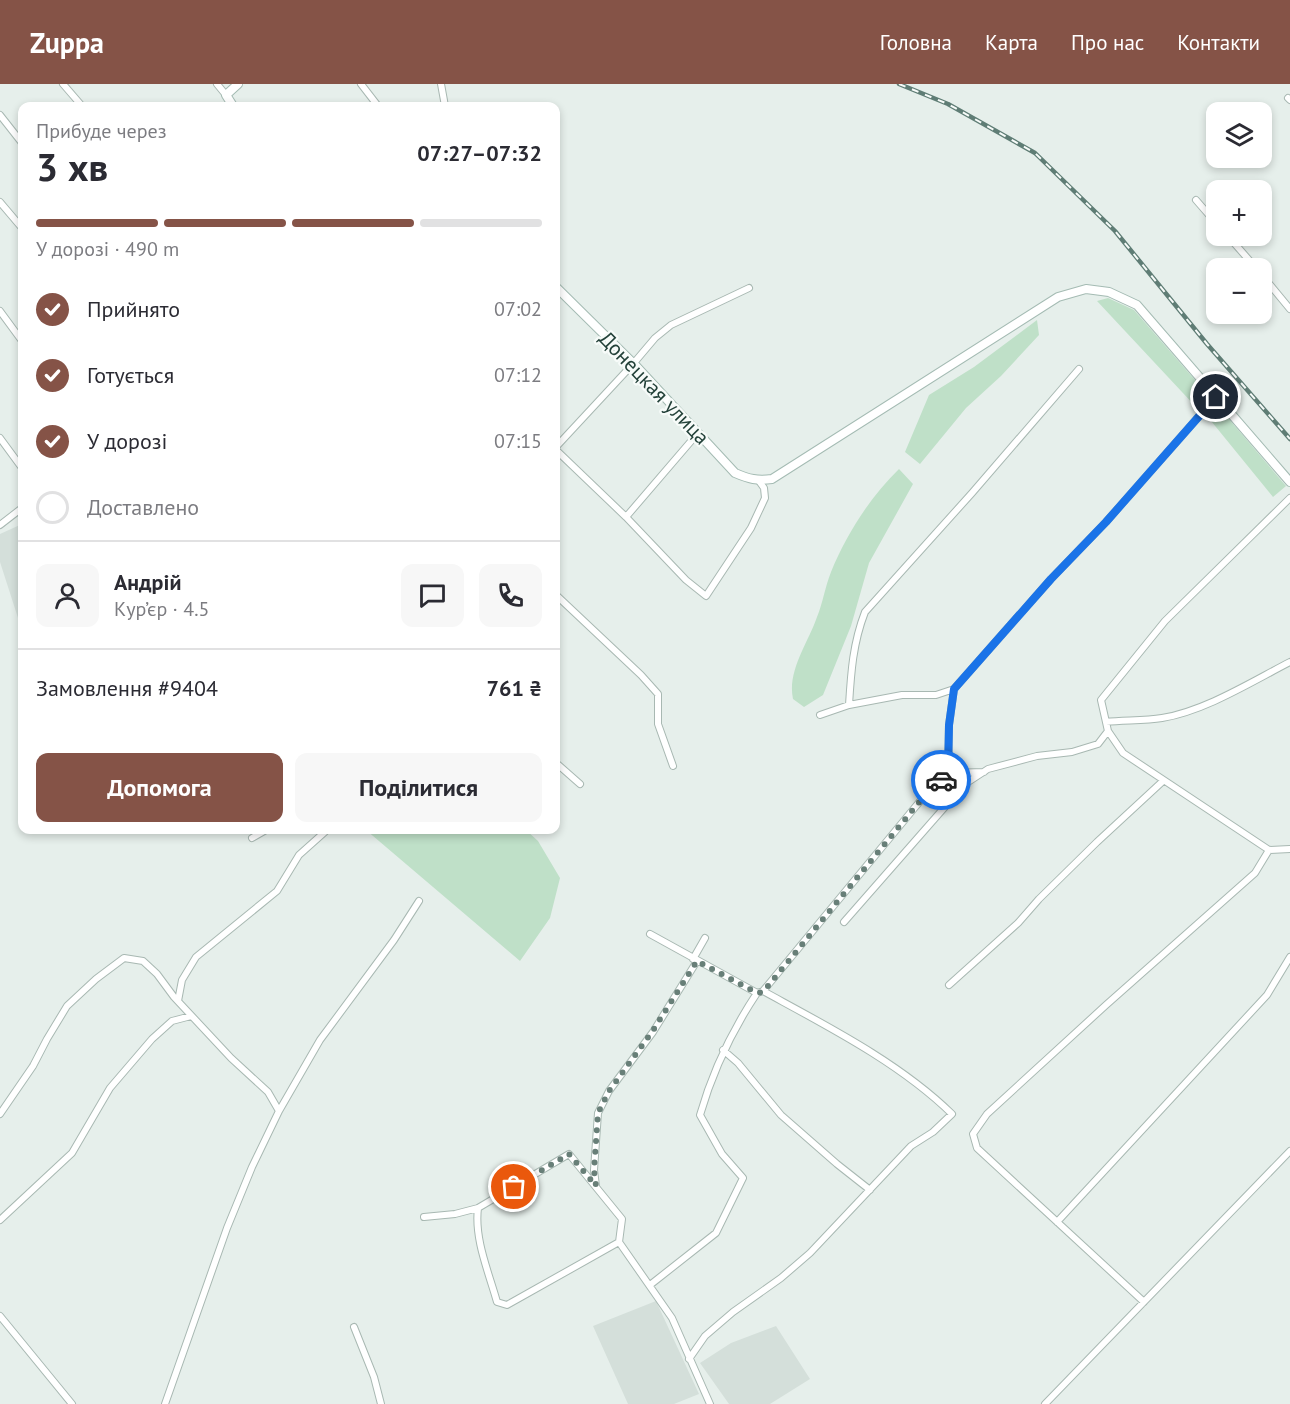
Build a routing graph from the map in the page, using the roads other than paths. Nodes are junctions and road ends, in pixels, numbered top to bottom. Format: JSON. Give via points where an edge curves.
{"nodes":[{"id":1,"x":63,"y":84,"type":"edge"},
{"id":2,"x":217,"y":84,"type":"edge"},
{"id":3,"x":238,"y":84,"type":"edge"},
{"id":4,"x":361,"y":84,"type":"edge"},
{"id":5,"x":441,"y":84,"type":"edge"},
{"id":6,"x":226,"y":95,"type":"junction"},
{"id":7,"x":79,"y":102,"type":"edge"},
{"id":8,"x":230,"y":102,"type":"edge"},
{"id":9,"x":375,"y":102,"type":"edge"},
{"id":10,"x":444,"y":102,"type":"edge"},
{"id":11,"x":0,"y":115,"type":"edge"},
{"id":12,"x":18,"y":138,"type":"edge"},
{"id":13,"x":1196,"y":200,"type":"dead end"},
{"id":14,"x":0,"y":202,"type":"edge"},
{"id":15,"x":1206,"y":212,"type":"edge"},
{"id":16,"x":18,"y":223,"type":"edge"},
{"id":17,"x":1237,"y":246,"type":"edge"},
{"id":18,"x":1247,"y":258,"type":"edge"},
{"id":19,"x":1272,"y":287,"type":"edge"},
{"id":20,"x":749,"y":288,"type":"dead end"},
{"id":21,"x":560,"y":291,"type":"edge"},
{"id":22,"x":1290,"y":309,"type":"edge"},
{"id":23,"x":0,"y":311,"type":"edge"},
{"id":24,"x":18,"y":336,"type":"edge"},
{"id":25,"x":633,"y":364,"type":"junction"},
{"id":26,"x":1079,"y":369,"type":"dead end"},
{"id":27,"x":1216,"y":397,"type":"junction"},
{"id":28,"x":698,"y":433,"type":"junction"},
{"id":29,"x":0,"y":438,"type":"edge"},
{"id":30,"x":560,"y":444,"type":"edge"},
{"id":31,"x":560,"y":454,"type":"edge"},
{"id":32,"x":18,"y":463,"type":"edge"},
{"id":33,"x":759,"y":481,"type":"junction"},
{"id":34,"x":1290,"y":482,"type":"edge"},
{"id":35,"x":1290,"y":498,"type":"edge"},
{"id":36,"x":18,"y":511,"type":"edge"},
{"id":37,"x":626,"y":517,"type":"junction"},
{"id":38,"x":0,"y":525,"type":"edge"},
{"id":39,"x":560,"y":599,"type":"edge"},
{"id":40,"x":1290,"y":662,"type":"edge"},
{"id":41,"x":954,"y":689,"type":"junction"},
{"id":42,"x":849,"y":705,"type":"junction"},
{"id":43,"x":819,"y":715,"type":"dead end"},
{"id":44,"x":1106,"y":722,"type":"junction"},
{"id":45,"x":1108,"y":731,"type":"junction"},
{"id":46,"x":560,"y":766,"type":"edge"},
{"id":47,"x":673,"y":766,"type":"dead end"},
{"id":48,"x":984,"y":772,"type":"junction"},
{"id":49,"x":948,"y":773,"type":"junction"},
{"id":50,"x":1163,"y":781,"type":"junction"},
{"id":51,"x":580,"y":784,"type":"dead end"},
{"id":52,"x":259,"y":834,"type":"edge"},
{"id":53,"x":323,"y":834,"type":"edge"},
{"id":54,"x":252,"y":838,"type":"dead end"},
{"id":55,"x":1290,"y":849,"type":"edge"},
{"id":56,"x":1269,"y":850,"type":"junction"},
{"id":57,"x":419,"y":901,"type":"dead end"},
{"id":58,"x":844,"y":922,"type":"dead end"},
{"id":59,"x":651,"y":934,"type":"dead end"},
{"id":60,"x":705,"y":938,"type":"dead end"},
{"id":61,"x":1290,"y":957,"type":"edge"},
{"id":62,"x":695,"y":960,"type":"junction"},
{"id":63,"x":949,"y":985,"type":"dead end"},
{"id":64,"x":760,"y":992,"type":"junction"},
{"id":65,"x":178,"y":1001,"type":"junction"},
{"id":66,"x":191,"y":1016,"type":"junction"},
{"id":67,"x":723,"y":1050,"type":"junction"},
{"id":68,"x":279,"y":1111,"type":"junction"},
{"id":69,"x":0,"y":1114,"type":"edge"},
{"id":70,"x":1290,"y":1151,"type":"edge"},
{"id":71,"x":596,"y":1186,"type":"junction"},
{"id":72,"x":870,"y":1190,"type":"junction"},
{"id":73,"x":478,"y":1208,"type":"junction"},
{"id":74,"x":424,"y":1217,"type":"dead end"},
{"id":75,"x":0,"y":1220,"type":"edge"},
{"id":76,"x":1057,"y":1222,"type":"junction"},
{"id":77,"x":619,"y":1242,"type":"junction"},
{"id":78,"x":650,"y":1285,"type":"junction"},
{"id":79,"x":1144,"y":1302,"type":"junction"},
{"id":80,"x":0,"y":1316,"type":"edge"},
{"id":81,"x":354,"y":1327,"type":"dead end"},
{"id":82,"x":689,"y":1359,"type":"junction"},
{"id":83,"x":72,"y":1404,"type":"edge"},
{"id":84,"x":165,"y":1404,"type":"edge"},
{"id":85,"x":381,"y":1404,"type":"edge"},
{"id":86,"x":710,"y":1404,"type":"edge"},
{"id":87,"x":1045,"y":1404,"type":"edge"}],
"edges":[{"from":1,"to":7,"type":"street"},
{"from":2,"to":6,"type":"street"},
{"from":3,"to":6,"type":"street"},
{"from":4,"to":9,"type":"street"},
{"from":5,"to":10,"type":"street"},
{"from":6,"to":8,"type":"street"},
{"from":11,"to":12,"type":"street"},
{"from":13,"to":15,"type":"street"},
{"from":14,"to":16,"type":"street"},
{"from":17,"to":18,"type":"street"},
{"from":19,"to":22,"type":"street"},
{"from":20,"to":25,"type":"street","via":[[671,325]]},
{"from":21,"to":25,"type":"street","name":"Донецкая улица"},
{"from":23,"to":24,"type":"street"},
{"from":25,"to":28,"type":"street","name":"Донецкая улица"},
{"from":25,"to":30,"type":"street"},
{"from":26,"to":42,"type":"street","via":[[865,612],[852,659]]},
{"from":27,"to":33,"type":"street","via":[[1137,305],[1110,292],[1086,289],[1058,297],[772,479]]},
{"from":27,"to":34,"type":"street"},
{"from":27,"to":41,"type":"street"},
{"from":28,"to":33,"type":"street","name":"Донецкая улица","via":[[735,473]]},
{"from":28,"to":37,"type":"street"},
{"from":29,"to":32,"type":"street"},
{"from":31,"to":37,"type":"street"},
{"from":33,"to":37,"type":"street","via":[[765,498],[751,528],[706,596]]},
{"from":35,"to":44,"type":"street","via":[[1165,621],[1101,700]]},
{"from":36,"to":38,"type":"street"},
{"from":39,"to":47,"type":"street","via":[[658,694],[658,724]]},
{"from":40,"to":44,"type":"street","via":[[1195,708],[1162,718]]},
{"from":41,"to":42,"type":"street","via":[[936,695],[902,695]]},
{"from":41,"to":49,"type":"street"},
{"from":42,"to":43,"type":"street"},
{"from":44,"to":45,"type":"street"},
{"from":45,"to":48,"type":"street","via":[[1098,744]]},
{"from":45,"to":50,"type":"street","via":[[1123,753]]},
{"from":46,"to":51,"type":"street"},
{"from":48,"to":49,"type":"street"},
{"from":48,"to":58,"type":"street","via":[[965,784]]},
{"from":49,"to":64,"type":"street"},
{"from":50,"to":56,"type":"street"},
{"from":50,"to":63,"type":"street"},
{"from":52,"to":54,"type":"street"},
{"from":53,"to":65,"type":"street","via":[[299,855],[277,891],[196,957],[182,980]]},
{"from":55,"to":56,"type":"street"},
{"from":56,"to":76,"type":"street","via":[[1255,873],[987,1114],[973,1134],[977,1148]]},
{"from":57,"to":68,"type":"street","via":[[320,1040]]},
{"from":59,"to":62,"type":"street"},
{"from":60,"to":62,"type":"street"},
{"from":61,"to":76,"type":"street","via":[[1267,995]]},
{"from":62,"to":64,"type":"street"},
{"from":62,"to":71,"type":"street","via":[[598,1113]]},
{"from":64,"to":67,"type":"street"},
{"from":64,"to":72,"type":"street","via":[[879,1059],[952,1114],[911,1146]]},
{"from":65,"to":66,"type":"street"},
{"from":65,"to":69,"type":"street","via":[[143,961],[124,958],[68,1006]]},
{"from":66,"to":68,"type":"street","via":[[268,1092]]},
{"from":66,"to":75,"type":"street","via":[[172,1022],[152,1039],[110,1088],[72,1153]]},
{"from":67,"to":72,"type":"street","via":[[781,1115]]},
{"from":67,"to":78,"type":"street","via":[[700,1115],[722,1154],[743,1178],[716,1233]]},
{"from":68,"to":84,"type":"street","via":[[214,1261]]},
{"from":70,"to":79,"type":"street"},
{"from":71,"to":73,"type":"street","via":[[569,1154]]},
{"from":71,"to":77,"type":"street","via":[[622,1219]]},
{"from":72,"to":82,"type":"street","via":[[810,1254],[705,1336]]},
{"from":73,"to":74,"type":"street","via":[[455,1215]]},
{"from":73,"to":77,"type":"street","via":[[483,1250],[497,1302],[507,1305]]},
{"from":76,"to":79,"type":"street"},
{"from":77,"to":78,"type":"street"},
{"from":78,"to":82,"type":"street","via":[[672,1318]]},
{"from":79,"to":87,"type":"street"},
{"from":80,"to":83,"type":"street"},
{"from":81,"to":85,"type":"street","via":[[375,1377]]},
{"from":82,"to":86,"type":"street"}]}
